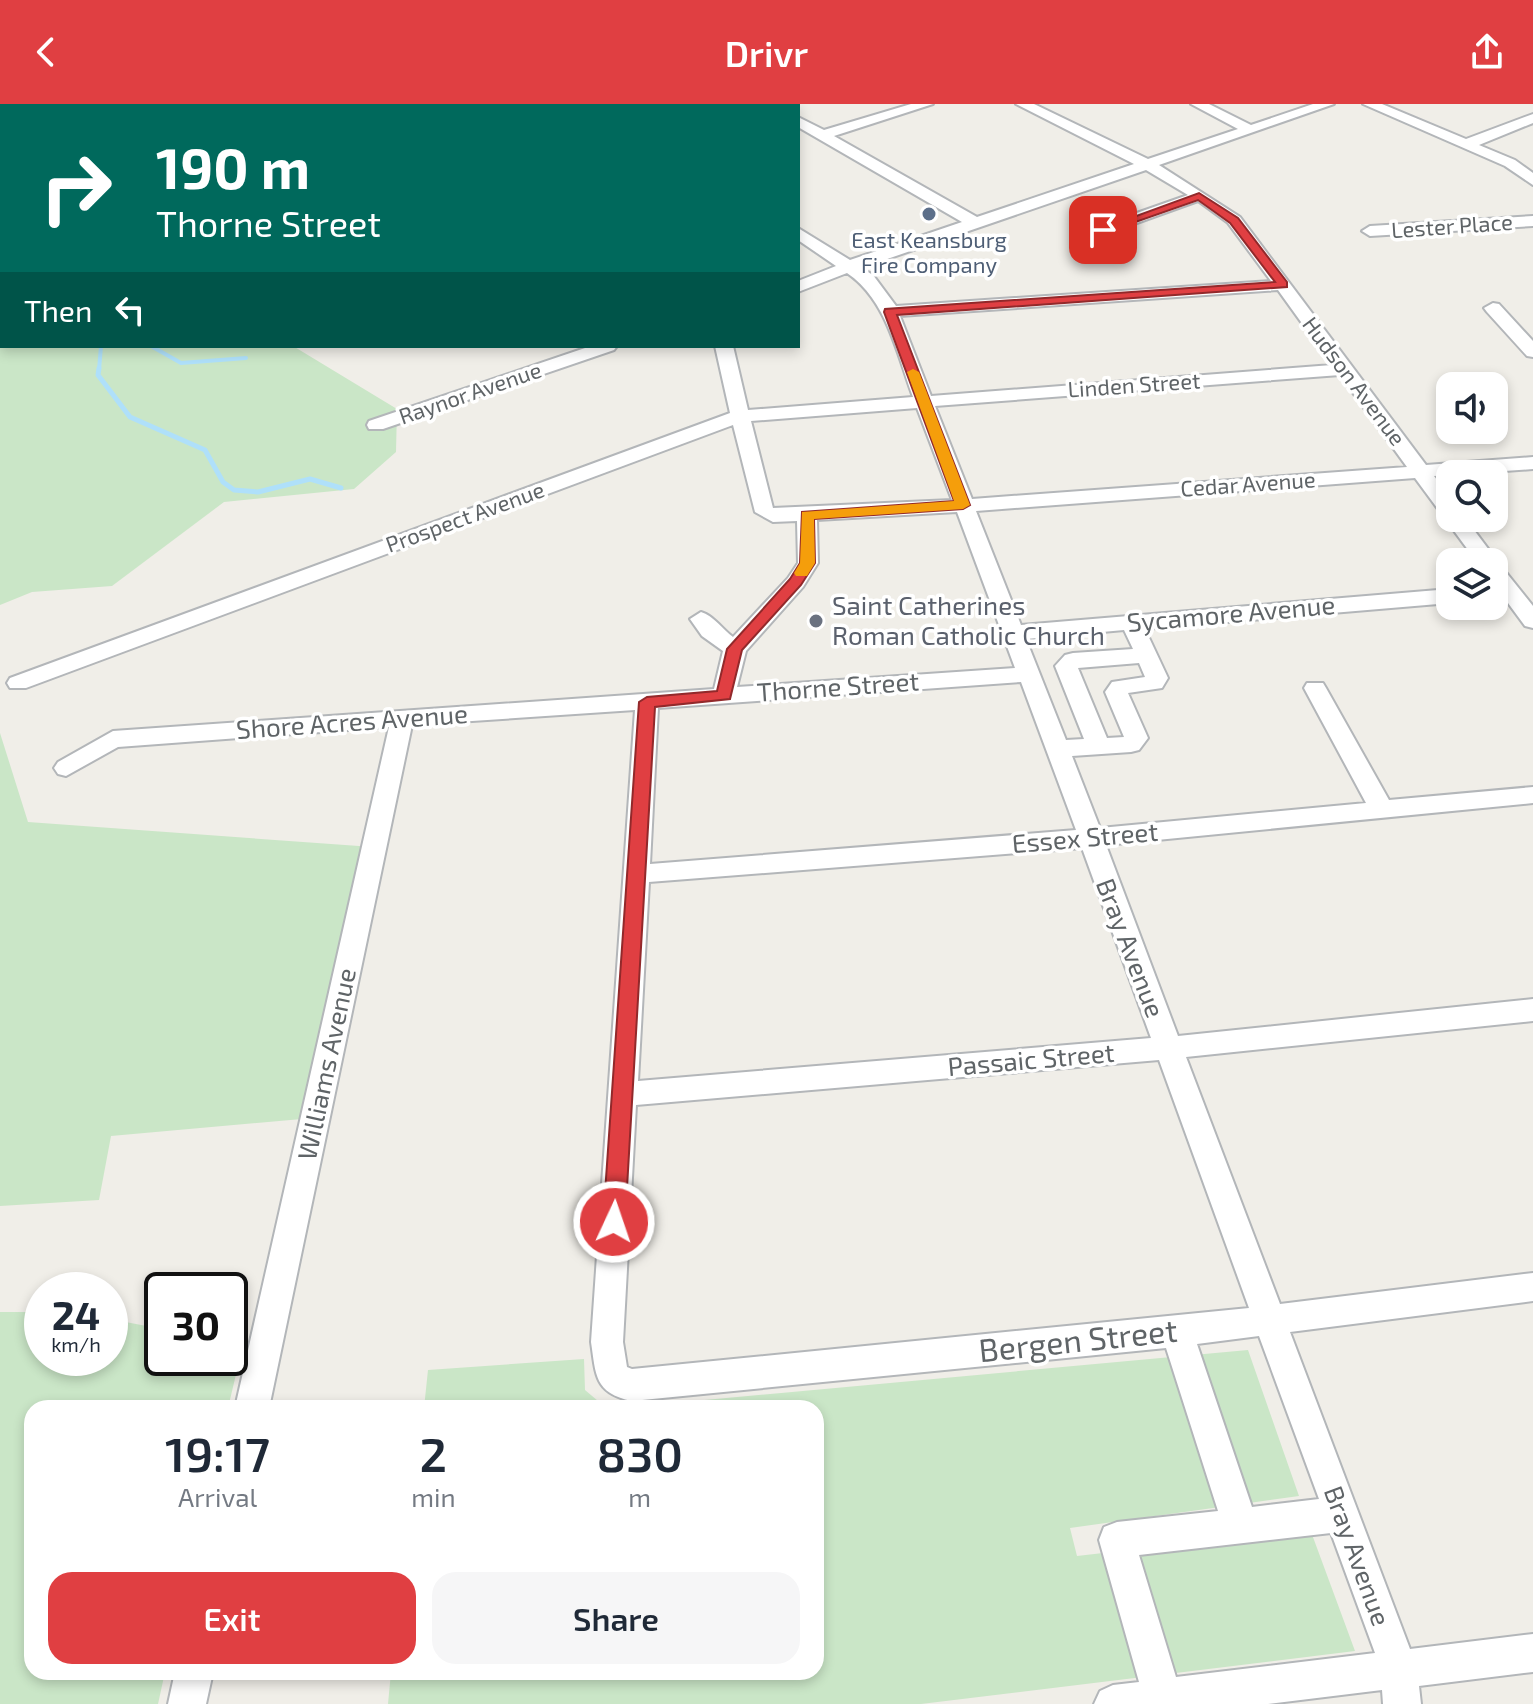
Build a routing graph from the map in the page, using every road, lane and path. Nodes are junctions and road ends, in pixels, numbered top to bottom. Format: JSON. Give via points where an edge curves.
{"nodes":[{"id":1,"x":926,"y":104,"type":"edge"},
{"id":2,"x":1023,"y":104,"type":"edge"},
{"id":3,"x":1198,"y":104,"type":"edge"},
{"id":4,"x":1327,"y":104,"type":"edge"},
{"id":5,"x":1370,"y":104,"type":"edge"},
{"id":6,"x":1533,"y":118,"type":"edge"},
{"id":7,"x":800,"y":122,"type":"edge"},
{"id":8,"x":1250,"y":130,"type":"junction"},
{"id":9,"x":822,"y":135,"type":"junction"},
{"id":10,"x":1467,"y":144,"type":"junction"},
{"id":11,"x":1144,"y":166,"type":"junction"},
{"id":12,"x":1533,"y":180,"type":"edge"},
{"id":13,"x":1199,"y":196,"type":"junction"},
{"id":14,"x":1533,"y":221,"type":"edge"},
{"id":15,"x":976,"y":223,"type":"junction"},
{"id":16,"x":1103,"y":230,"type":"dead end"},
{"id":17,"x":1370,"y":231,"type":"dead end"},
{"id":18,"x":800,"y":234,"type":"edge"},
{"id":19,"x":851,"y":267,"type":"junction"},
{"id":20,"x":1283,"y":285,"type":"junction"},
{"id":21,"x":800,"y":286,"type":"edge"},
{"id":22,"x":1493,"y":308,"type":"dead end"},
{"id":23,"x":890,"y":312,"type":"junction"},
{"id":24,"x":602,"y":348,"type":"edge"},
{"id":25,"x":724,"y":348,"type":"edge"},
{"id":26,"x":1533,"y":352,"type":"edge"},
{"id":27,"x":1345,"y":369,"type":"junction"},
{"id":28,"x":923,"y":400,"type":"junction"},
{"id":29,"x":739,"y":416,"type":"junction"},
{"id":30,"x":376,"y":425,"type":"dead end"},
{"id":31,"x":1533,"y":463,"type":"edge"},
{"id":32,"x":1421,"y":472,"type":"junction"},
{"id":33,"x":1436,"y":492,"type":"edge"},
{"id":34,"x":963,"y":505,"type":"junction"},
{"id":35,"x":807,"y":515,"type":"junction"},
{"id":36,"x":1533,"y":589,"type":"edge"},
{"id":37,"x":1508,"y":592,"type":"edge"},
{"id":38,"x":1436,"y":597,"type":"edge"},
{"id":39,"x":1508,"y":598,"type":"edge"},
{"id":40,"x":701,"y":619,"type":"dead end"},
{"id":41,"x":1533,"y":621,"type":"edge"},
{"id":42,"x":1132,"y":623,"type":"junction"},
{"id":43,"x":1012,"y":633,"type":"junction"},
{"id":44,"x":735,"y":649,"type":"junction"},
{"id":45,"x":1146,"y":655,"type":"junction"},
{"id":46,"x":1029,"y":674,"type":"junction"},
{"id":47,"x":18,"y":683,"type":"dead end"},
{"id":48,"x":1315,"y":688,"type":"dead end"},
{"id":49,"x":724,"y":695,"type":"junction"},
{"id":50,"x":647,"y":702,"type":"junction"},
{"id":51,"x":402,"y":719,"type":"junction"},
{"id":52,"x":1099,"y":746,"type":"junction"},
{"id":53,"x":1058,"y":749,"type":"junction"},
{"id":54,"x":66,"y":768,"type":"dead end"},
{"id":55,"x":1533,"y":795,"type":"edge"},
{"id":56,"x":1382,"y":810,"type":"junction"},
{"id":57,"x":1089,"y":838,"type":"junction"},
{"id":58,"x":636,"y":874,"type":"junction"},
{"id":59,"x":1533,"y":1010,"type":"edge"},
{"id":60,"x":1168,"y":1048,"type":"junction"},
{"id":61,"x":624,"y":1094,"type":"junction"},
{"id":62,"x":1533,"y":1287,"type":"edge"},
{"id":63,"x":1271,"y":1319,"type":"junction"},
{"id":64,"x":1177,"y":1332,"type":"junction"},
{"id":65,"x":254,"y":1400,"type":"edge"},
{"id":66,"x":1341,"y":1514,"type":"junction"},
{"id":67,"x":1241,"y":1526,"type":"junction"},
{"id":68,"x":1533,"y":1653,"type":"edge"},
{"id":69,"x":192,"y":1680,"type":"edge"},
{"id":70,"x":1401,"y":1687,"type":"edge"},
{"id":71,"x":1163,"y":1699,"type":"junction"},
{"id":72,"x":187,"y":1704,"type":"edge"},
{"id":73,"x":1113,"y":1704,"type":"edge"}],
"edges":[{"from":1,"to":9,"type":"street"},
{"from":2,"to":11,"type":"street","name":"Hudson Avenue"},
{"from":3,"to":8,"type":"street"},
{"from":4,"to":8,"type":"street"},
{"from":5,"to":10,"type":"street"},
{"from":6,"to":10,"type":"street"},
{"from":7,"to":9,"type":"street"},
{"from":8,"to":11,"type":"street"},
{"from":9,"to":15,"type":"street"},
{"from":10,"to":12,"type":"street"},
{"from":11,"to":13,"type":"street","name":"Hudson Avenue"},
{"from":11,"to":15,"type":"street"},
{"from":13,"to":16,"type":"street"},
{"from":13,"to":20,"type":"street","name":"Hudson Avenue","via":[[1234,220]]},
{"from":14,"to":17,"type":"street","name":"Lester Place"},
{"from":15,"to":19,"type":"street"},
{"from":18,"to":19,"type":"street","name":"Bray Avenue"},
{"from":19,"to":21,"type":"street"},
{"from":19,"to":23,"type":"street","name":"Bray Avenue","via":[[874,285]]},
{"from":20,"to":23,"type":"street"},
{"from":20,"to":27,"type":"street","name":"Hudson Avenue"},
{"from":22,"to":26,"type":"street"},
{"from":23,"to":28,"type":"street","name":"Bray Avenue"},
{"from":24,"to":30,"type":"street","name":"Raynor Avenue"},
{"from":25,"to":29,"type":"street"},
{"from":27,"to":28,"type":"street","name":"Linden Street"},
{"from":27,"to":32,"type":"street","name":"Hudson Avenue"},
{"from":28,"to":29,"type":"street","name":"Prospect Avenue"},
{"from":28,"to":34,"type":"street","name":"Bray Avenue"},
{"from":29,"to":35,"type":"street","name":"Cedar Avenue","via":[[765,512]]},
{"from":29,"to":47,"type":"street","name":"Prospect Avenue"},
{"from":31,"to":32,"type":"street","name":"Cedar Avenue"},
{"from":32,"to":33,"type":"street","name":"Hudson Avenue"},
{"from":32,"to":34,"type":"street","name":"Cedar Avenue"},
{"from":34,"to":35,"type":"street","name":"Cedar Avenue"},
{"from":34,"to":43,"type":"street","name":"Bray Avenue"},
{"from":35,"to":44,"type":"street","via":[[808,563]]},
{"from":36,"to":37,"type":"street"},
{"from":38,"to":42,"type":"street","name":"Sycamore Avenue"},
{"from":39,"to":41,"type":"street"},
{"from":40,"to":44,"type":"street"},
{"from":42,"to":43,"type":"street","name":"Sycamore Avenue"},
{"from":42,"to":45,"type":"street"},
{"from":43,"to":46,"type":"street","name":"Bray Avenue"},
{"from":44,"to":49,"type":"street"},
{"from":45,"to":52,"type":"street","via":[[1157,678],[1154,683],[1116,692],[1136,738],[1131,744]]},
{"from":45,"to":52,"type":"street","via":[[1073,660],[1066,666]]},
{"from":46,"to":49,"type":"street","name":"Thorne Street"},
{"from":46,"to":53,"type":"street","name":"Bray Avenue"},
{"from":48,"to":56,"type":"street"},
{"from":49,"to":50,"type":"street","name":"Thorne Street"},
{"from":50,"to":51,"type":"street","name":"Shore Acres Avenue"},
{"from":50,"to":58,"type":"street"},
{"from":51,"to":54,"type":"street","name":"Shore Acres Avenue","via":[[113,739]]},
{"from":51,"to":65,"type":"street","name":"Williams Avenue"},
{"from":52,"to":53,"type":"street"},
{"from":53,"to":57,"type":"street","name":"Bray Avenue"},
{"from":55,"to":56,"type":"street","name":"Essex Street"},
{"from":56,"to":57,"type":"street","name":"Essex Street"},
{"from":57,"to":58,"type":"street","name":"Essex Street"},
{"from":57,"to":60,"type":"street","name":"Bray Avenue"},
{"from":58,"to":61,"type":"street"},
{"from":59,"to":60,"type":"street","name":"Passaic Street"},
{"from":60,"to":61,"type":"street","name":"Passaic Street"},
{"from":60,"to":63,"type":"street","name":"Bray Avenue"},
{"from":61,"to":64,"type":"street","name":"Bergen Street","via":[[607,1342],[612,1375],[622,1383]]},
{"from":62,"to":63,"type":"street","name":"Bergen Street"},
{"from":63,"to":64,"type":"street","name":"Bergen Street"},
{"from":63,"to":66,"type":"street","name":"Bray Avenue"},
{"from":64,"to":67,"type":"street"},
{"from":66,"to":67,"type":"street"},
{"from":66,"to":70,"type":"street","name":"Bray Avenue"},
{"from":67,"to":71,"type":"street","via":[[1117,1540]]},
{"from":68,"to":70,"type":"street"},
{"from":69,"to":72,"type":"street"},
{"from":70,"to":71,"type":"street"},
{"from":71,"to":73,"type":"street"}]}
